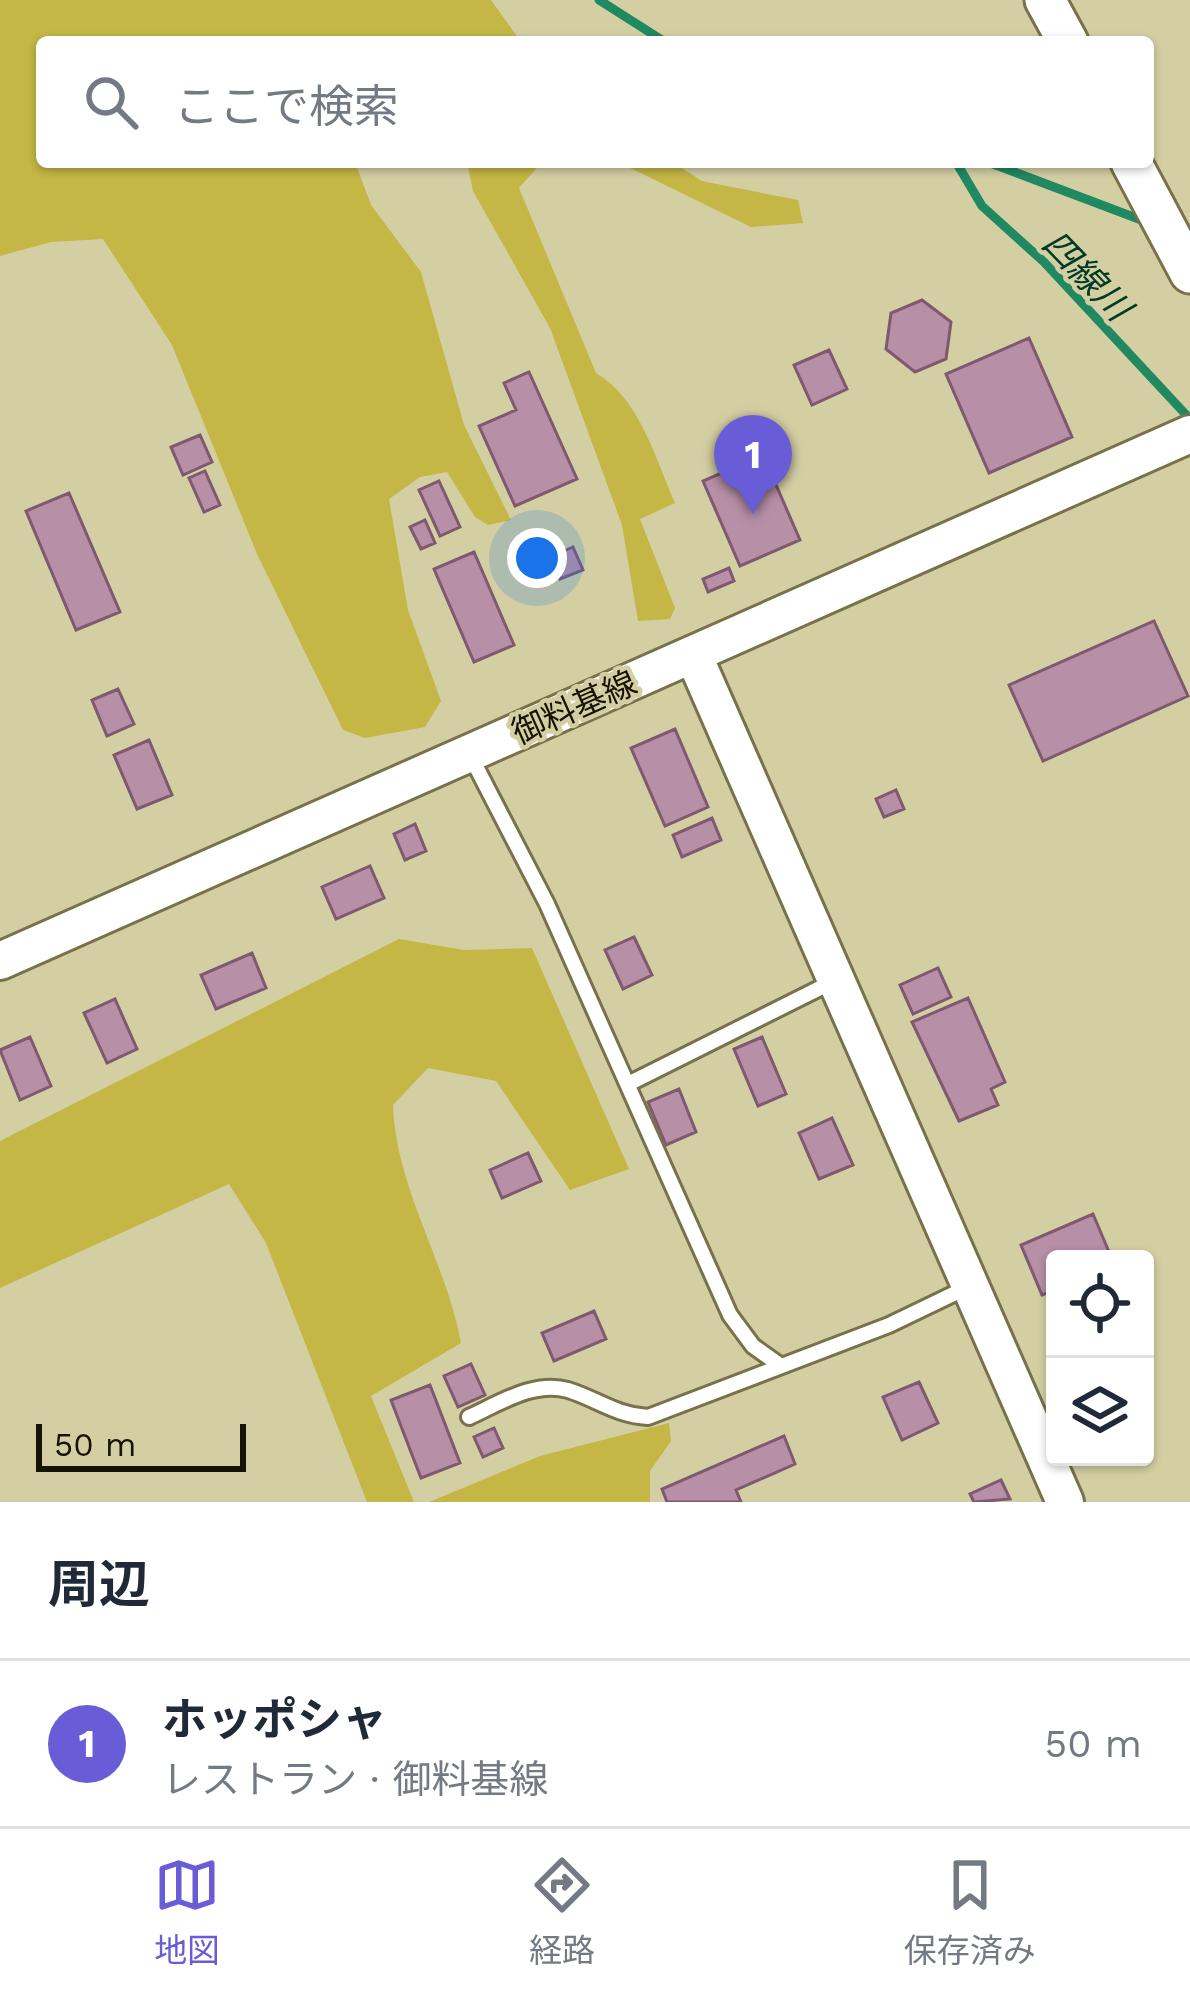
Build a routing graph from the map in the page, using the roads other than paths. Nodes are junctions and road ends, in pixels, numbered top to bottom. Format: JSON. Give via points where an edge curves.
{"nodes":[{"id":1,"x":1046,"y":0,"type":"edge"},
{"id":2,"x":1065,"y":36,"type":"edge"},
{"id":3,"x":1134,"y":168,"type":"edge"},
{"id":4,"x":1190,"y":273,"type":"edge"},
{"id":5,"x":1190,"y":434,"type":"edge"},
{"id":6,"x":693,"y":654,"type":"junction"},
{"id":7,"x":469,"y":754,"type":"junction"},
{"id":8,"x":0,"y":961,"type":"edge"},
{"id":9,"x":836,"y":980,"type":"junction"},
{"id":10,"x":628,"y":1084,"type":"junction"},
{"id":11,"x":970,"y":1286,"type":"junction"},
{"id":12,"x":781,"y":1366,"type":"junction"},
{"id":13,"x":469,"y":1418,"type":"dead end"},
{"id":14,"x":1065,"y":1502,"type":"edge"}],
"edges":[{"from":1,"to":2,"type":"main road"},
{"from":3,"to":4,"type":"main road"},
{"from":5,"to":6,"type":"street","name":"御料基線"},
{"from":6,"to":7,"type":"street","name":"御料基線"},
{"from":6,"to":9,"type":"street"},
{"from":7,"to":8,"type":"street","name":"御料基線"},
{"from":7,"to":10,"type":"lane"},
{"from":9,"to":10,"type":"lane"},
{"from":9,"to":11,"type":"street"},
{"from":10,"to":12,"type":"lane","via":[[730,1315]]},
{"from":11,"to":12,"type":"lane"},
{"from":11,"to":14,"type":"street"},
{"from":12,"to":13,"type":"lane","via":[[648,1417],[620,1416],[568,1390],[544,1388]]}]}
